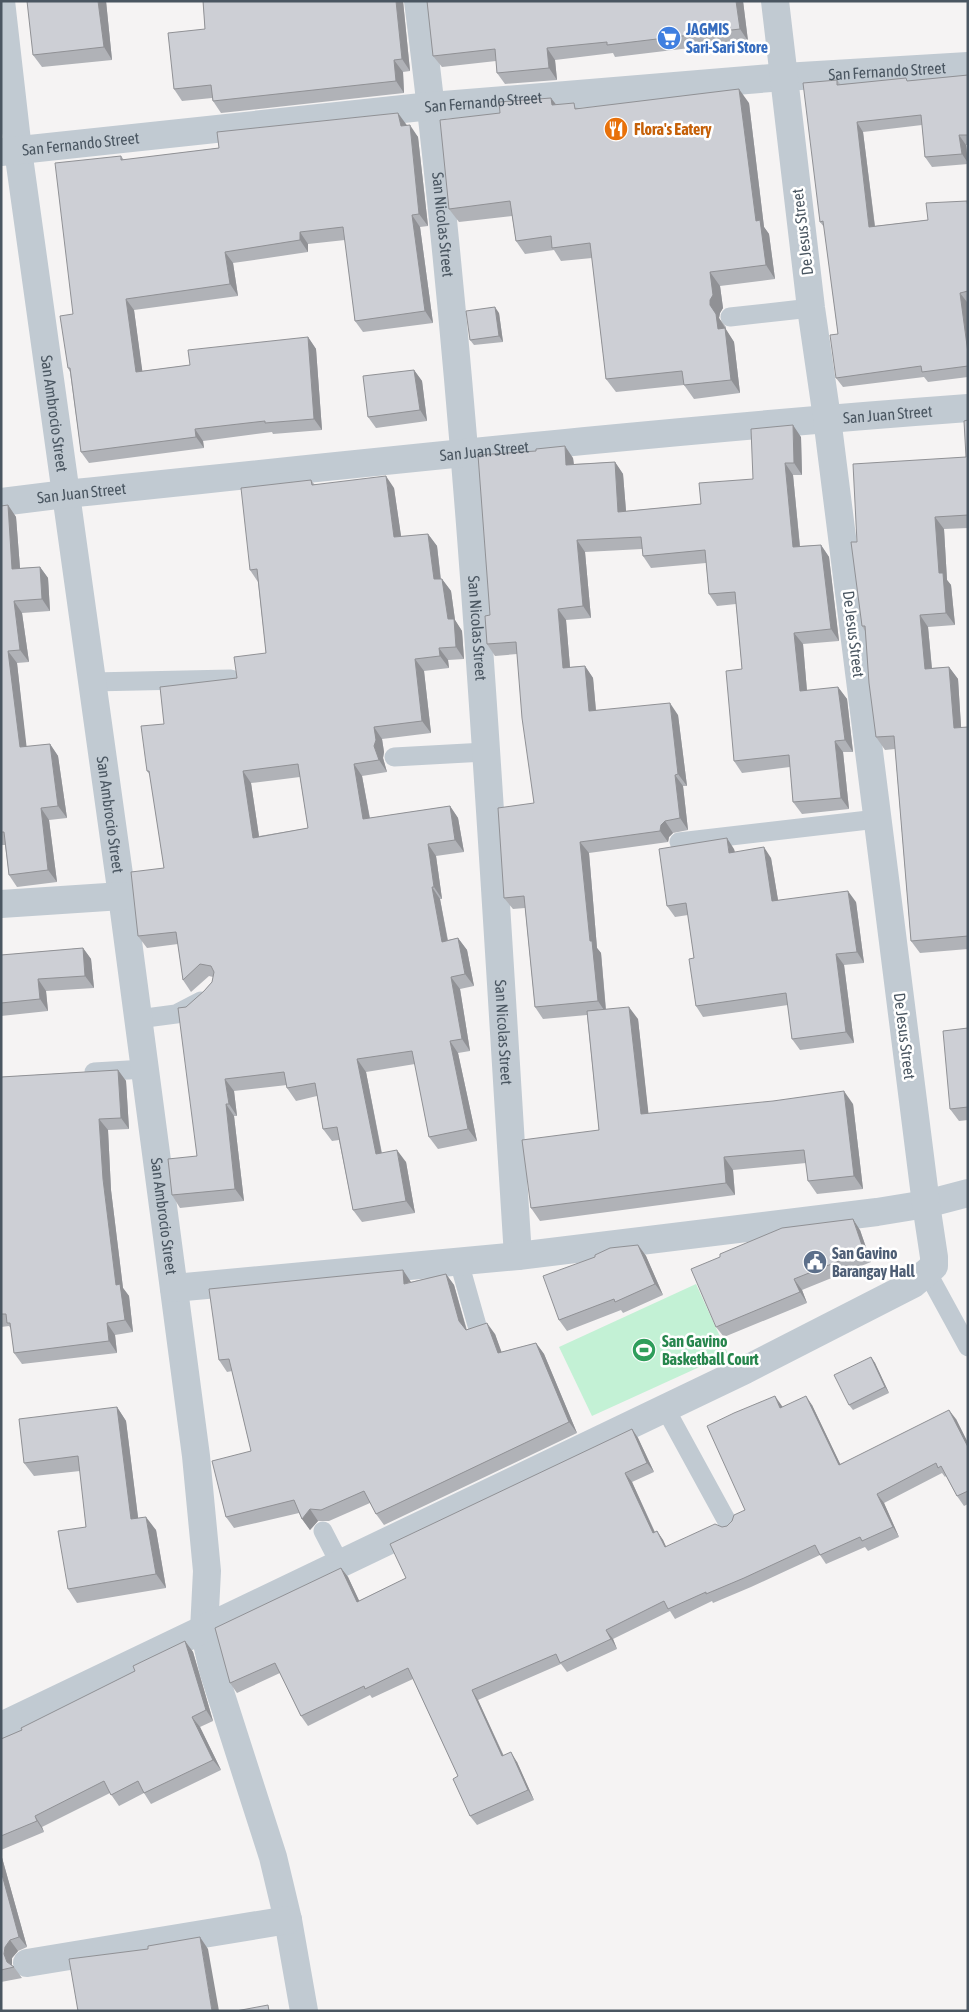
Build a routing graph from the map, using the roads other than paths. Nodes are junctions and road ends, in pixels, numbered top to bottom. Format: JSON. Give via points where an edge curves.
{"nodes":[{"id":1,"x":1,"y":1,"type":"edge"},
{"id":2,"x":418,"y":1,"type":"edge"},
{"id":3,"x":775,"y":1,"type":"edge"},
{"id":4,"x":968,"y":66,"type":"edge"},
{"id":5,"x":784,"y":77,"type":"junction"},
{"id":6,"x":432,"y":106,"type":"junction"},
{"id":7,"x":10,"y":151,"type":"edge"},
{"id":8,"x":811,"y":308,"type":"junction"},
{"id":9,"x":730,"y":317,"type":"dead end"},
{"id":10,"x":968,"y":408,"type":"edge"},
{"id":11,"x":827,"y":418,"type":"junction"},
{"id":12,"x":466,"y":453,"type":"junction"},
{"id":13,"x":66,"y":494,"type":"junction"},
{"id":14,"x":1,"y":502,"type":"edge"},
{"id":15,"x":231,"y":679,"type":"edge"},
{"id":16,"x":92,"y":682,"type":"junction"},
{"id":17,"x":485,"y":752,"type":"junction"},
{"id":18,"x":394,"y":757,"type":"dead end"},
{"id":19,"x":877,"y":818,"type":"junction"},
{"id":20,"x":679,"y":842,"type":"dead end"},
{"id":21,"x":122,"y":896,"type":"junction"},
{"id":22,"x":1,"y":904,"type":"edge"},
{"id":23,"x":212,"y":987,"type":"edge"},
{"id":24,"x":138,"y":1019,"type":"junction"},
{"id":25,"x":145,"y":1069,"type":"junction"},
{"id":26,"x":78,"y":1073,"type":"edge"},
{"id":27,"x":968,"y":1193,"type":"edge"},
{"id":28,"x":926,"y":1204,"type":"junction"},
{"id":29,"x":518,"y":1256,"type":"junction"},
{"id":30,"x":459,"y":1262,"type":"junction"},
{"id":31,"x":930,"y":1269,"type":"junction"},
{"id":32,"x":174,"y":1288,"type":"junction"},
{"id":33,"x":478,"y":1329,"type":"edge"},
{"id":34,"x":968,"y":1347,"type":"edge"},
{"id":35,"x":665,"y":1408,"type":"junction"},
{"id":36,"x":729,"y":1525,"type":"edge"},
{"id":37,"x":323,"y":1531,"type":"dead end"},
{"id":38,"x":340,"y":1564,"type":"junction"},
{"id":39,"x":204,"y":1630,"type":"junction"},
{"id":40,"x":1,"y":1726,"type":"edge"},
{"id":41,"x":288,"y":1920,"type":"junction"},
{"id":42,"x":27,"y":1963,"type":"dead end"},
{"id":43,"x":304,"y":2011,"type":"edge"}],
"edges":[{"from":1,"to":7,"type":"street","name":"San Ambrocio Street"},
{"from":2,"to":6,"type":"street","name":"San Nicolas Street"},
{"from":3,"to":5,"type":"street","name":"De Jesus Street"},
{"from":4,"to":5,"type":"street","name":"San Fernando Street"},
{"from":5,"to":6,"type":"street","name":"San Fernando Street"},
{"from":5,"to":8,"type":"street","name":"De Jesus Street"},
{"from":6,"to":7,"type":"street","name":"San Fernando Street"},
{"from":6,"to":12,"type":"street","name":"San Nicolas Street"},
{"from":7,"to":13,"type":"street","name":"San Ambrocio Street"},
{"from":8,"to":9,"type":"lane"},
{"from":8,"to":11,"type":"street","name":"De Jesus Street"},
{"from":10,"to":11,"type":"street","name":"San Juan Street"},
{"from":11,"to":12,"type":"street","name":"San Juan Street"},
{"from":11,"to":19,"type":"street","name":"De Jesus Street"},
{"from":12,"to":13,"type":"street","name":"San Juan Street"},
{"from":12,"to":17,"type":"street","name":"San Nicolas Street"},
{"from":13,"to":14,"type":"street","name":"San Juan Street"},
{"from":13,"to":16,"type":"street","name":"San Ambrocio Street"},
{"from":15,"to":16,"type":"lane"},
{"from":16,"to":21,"type":"street","name":"San Ambrocio Street"},
{"from":17,"to":18,"type":"lane"},
{"from":17,"to":29,"type":"street","name":"San Nicolas Street"},
{"from":19,"to":20,"type":"lane"},
{"from":19,"to":28,"type":"street","name":"De Jesus Street"},
{"from":21,"to":22,"type":"street"},
{"from":21,"to":24,"type":"street","name":"San Ambrocio Street"},
{"from":23,"to":24,"type":"lane","via":[[203,999],[176,1014]]},
{"from":24,"to":25,"type":"street","name":"San Ambrocio Street"},
{"from":25,"to":26,"type":"lane"},
{"from":25,"to":32,"type":"street","name":"San Ambrocio Street"},
{"from":27,"to":28,"type":"street"},
{"from":28,"to":29,"type":"street"},
{"from":28,"to":31,"type":"street","name":"De Jesus Street","via":[[934,1257]]},
{"from":29,"to":30,"type":"street"},
{"from":30,"to":32,"type":"street"},
{"from":30,"to":33,"type":"lane"},
{"from":31,"to":34,"type":"lane"},
{"from":31,"to":35,"type":"street","via":[[913,1284]]},
{"from":32,"to":39,"type":"street","name":"San Ambrocio Street","via":[[204,1532],[207,1588]]},
{"from":35,"to":36,"type":"lane"},
{"from":35,"to":38,"type":"street"},
{"from":37,"to":38,"type":"lane"},
{"from":38,"to":39,"type":"street"},
{"from":39,"to":40,"type":"street"},
{"from":39,"to":41,"type":"street","name":"San Ambrocio Street","via":[[213,1670],[273,1858]]},
{"from":41,"to":42,"type":"street"},
{"from":41,"to":43,"type":"street","name":"San Ambrocio Street"}]}
